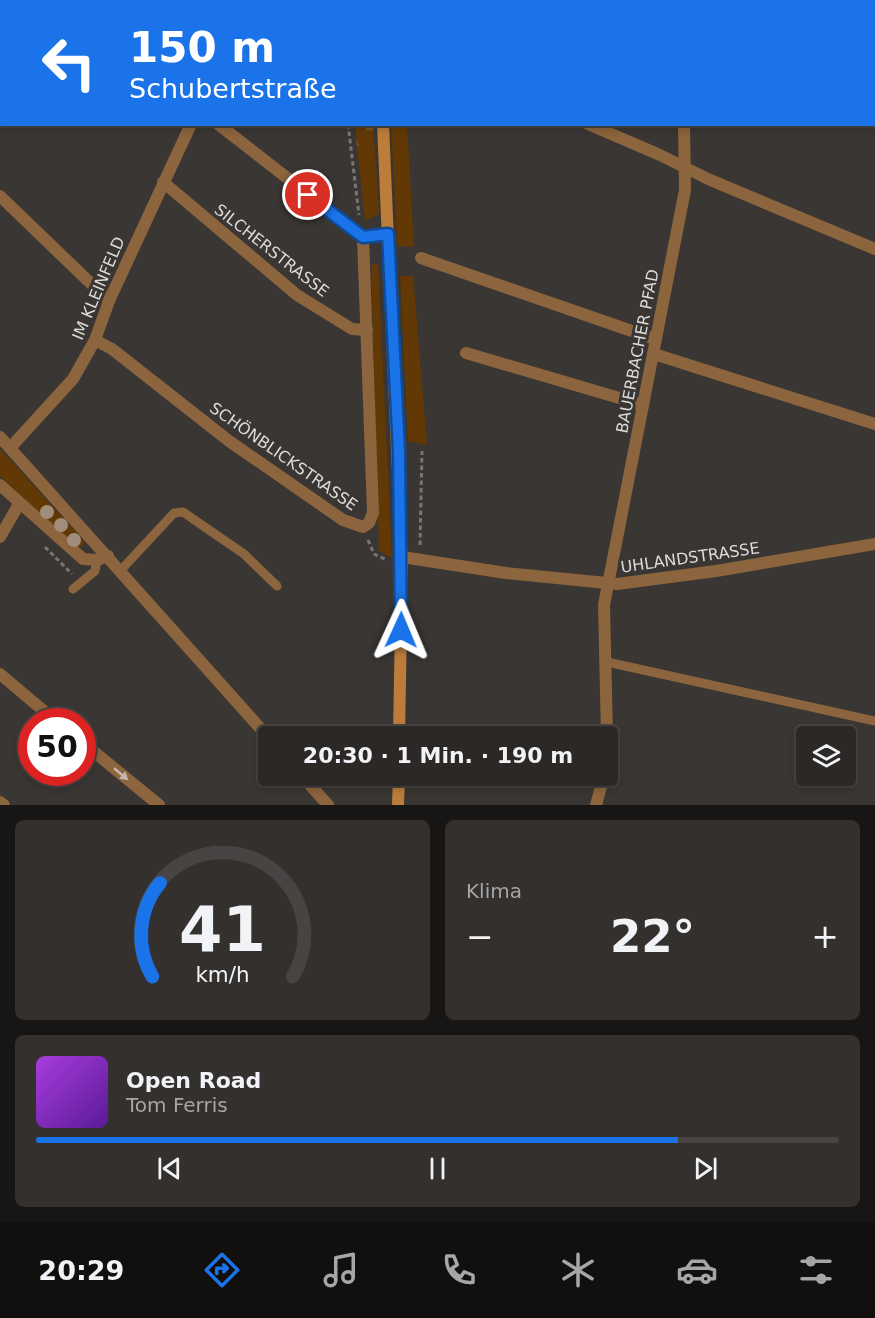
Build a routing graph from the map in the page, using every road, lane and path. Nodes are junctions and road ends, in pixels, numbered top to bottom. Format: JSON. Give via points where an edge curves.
{"nodes":[{"id":1,"x":190,"y":126,"type":"edge"},
{"id":2,"x":221,"y":126,"type":"edge"},
{"id":3,"x":348,"y":126,"type":"edge"},
{"id":4,"x":383,"y":126,"type":"edge"},
{"id":5,"x":593,"y":126,"type":"edge"},
{"id":6,"x":684,"y":126,"type":"edge"},
{"id":7,"x":686,"y":169,"type":"junction"},
{"id":8,"x":163,"y":182,"type":"junction"},
{"id":9,"x":0,"y":196,"type":"edge"},
{"id":10,"x":388,"y":234,"type":"junction"},
{"id":11,"x":363,"y":237,"type":"junction"},
{"id":12,"x":875,"y":249,"type":"edge"},
{"id":13,"x":421,"y":258,"type":"dead end"},
{"id":14,"x":110,"y":301,"type":"junction"},
{"id":15,"x":367,"y":330,"type":"junction"},
{"id":16,"x":655,"y":339,"type":"junction"},
{"id":17,"x":95,"y":340,"type":"junction"},
{"id":18,"x":466,"y":353,"type":"dead end"},
{"id":19,"x":654,"y":354,"type":"junction"},
{"id":20,"x":643,"y":405,"type":"junction"},
{"id":21,"x":875,"y":424,"type":"edge"},
{"id":22,"x":0,"y":437,"type":"edge"},
{"id":23,"x":10,"y":448,"type":"junction"},
{"id":24,"x":422,"y":451,"type":"dead end"},
{"id":25,"x":0,"y":485,"type":"edge"},
{"id":26,"x":19,"y":504,"type":"junction"},
{"id":27,"x":0,"y":537,"type":"edge"},
{"id":28,"x":39,"y":540,"type":"dead end"},
{"id":29,"x":875,"y":544,"type":"edge"},
{"id":30,"x":374,"y":554,"type":"dead end"},
{"id":31,"x":103,"y":558,"type":"junction"},
{"id":32,"x":397,"y":559,"type":"junction"},
{"id":33,"x":416,"y":559,"type":"junction"},
{"id":34,"x":121,"y":570,"type":"junction"},
{"id":35,"x":607,"y":583,"type":"junction"},
{"id":36,"x":77,"y":586,"type":"joint"},
{"id":37,"x":277,"y":586,"type":"dead end"},
{"id":38,"x":607,"y":662,"type":"junction"},
{"id":39,"x":0,"y":674,"type":"edge"},
{"id":40,"x":40,"y":708,"type":"edge"},
{"id":41,"x":875,"y":721,"type":"edge"},
{"id":42,"x":258,"y":726,"type":"edge"},
{"id":43,"x":399,"y":726,"type":"edge"},
{"id":44,"x":607,"y":726,"type":"edge"},
{"id":45,"x":96,"y":753,"type":"edge"},
{"id":46,"x":311,"y":786,"type":"edge"},
{"id":47,"x":399,"y":786,"type":"edge"},
{"id":48,"x":601,"y":786,"type":"edge"},
{"id":49,"x":0,"y":802,"type":"edge"},
{"id":50,"x":4,"y":805,"type":"edge"},
{"id":51,"x":159,"y":805,"type":"edge"},
{"id":52,"x":328,"y":805,"type":"edge"},
{"id":53,"x":398,"y":805,"type":"edge"},
{"id":54,"x":596,"y":805,"type":"edge"}],
"edges":[{"from":1,"to":8,"type":"street","name":"IM KLEINFELD"},
{"from":2,"to":11,"type":"street"},
{"from":3,"to":11,"type":"path"},
{"from":4,"to":10,"type":"main road"},
{"from":5,"to":7,"type":"street"},
{"from":6,"to":7,"type":"street","name":"BAUERBACHER PFAD"},
{"from":7,"to":12,"type":"street"},
{"from":7,"to":16,"type":"street","name":"BAUERBACHER PFAD"},
{"from":8,"to":14,"type":"street","name":"IM KLEINFELD"},
{"from":8,"to":15,"type":"street","name":"SILCHERSTRASSE","via":[[297,295],[352,329]]},
{"from":9,"to":14,"type":"street"},
{"from":10,"to":11,"type":"street"},
{"from":10,"to":32,"type":"main road"},
{"from":11,"to":15,"type":"street","name":"SCHÖNBLICKSTRASSE"},
{"from":13,"to":16,"type":"street"},
{"from":14,"to":17,"type":"street","name":"IM KLEINFELD"},
{"from":15,"to":17,"type":"street","name":"SCHÖNBLICKSTRASSE","via":[[373,513],[363,527],[343,520],[229,441],[112,349]]},
{"from":16,"to":19,"type":"street","name":"BAUERBACHER PFAD"},
{"from":17,"to":23,"type":"street","name":"IM KLEINFELD","via":[[73,379]]},
{"from":18,"to":20,"type":"street"},
{"from":19,"to":20,"type":"street","name":"BAUERBACHER PFAD"},
{"from":19,"to":21,"type":"street"},
{"from":20,"to":35,"type":"street","name":"BAUERBACHER PFAD"},
{"from":22,"to":23,"type":"street"},
{"from":23,"to":31,"type":"street"},
{"from":24,"to":33,"type":"path","via":[[422,534]]},
{"from":25,"to":26,"type":"street"},
{"from":26,"to":27,"type":"street"},
{"from":26,"to":31,"type":"street","via":[[83,559]]},
{"from":28,"to":36,"type":"path"},
{"from":29,"to":35,"type":"street","name":"UHLANDSTRASSE","via":[[716,571]]},
{"from":30,"to":32,"type":"path"},
{"from":31,"to":34,"type":"street"},
{"from":31,"to":36,"type":"lane"},
{"from":32,"to":33,"type":"street","name":"UHLANDSTRASSE"},
{"from":32,"to":43,"type":"main road"},
{"from":33,"to":35,"type":"street","name":"UHLANDSTRASSE"},
{"from":34,"to":37,"type":"lane","via":[[174,513],[183,512],[244,554]]},
{"from":34,"to":42,"type":"street"},
{"from":35,"to":38,"type":"street","name":"BAUERBACHER PFAD"},
{"from":38,"to":41,"type":"lane"},
{"from":38,"to":44,"type":"street","name":"BAUERBACHER PFAD"},
{"from":39,"to":40,"type":"street"},
{"from":45,"to":51,"type":"street","one_way":true},
{"from":46,"to":52,"type":"street"},
{"from":47,"to":53,"type":"main road"},
{"from":48,"to":54,"type":"street"},
{"from":49,"to":50,"type":"street"}]}
